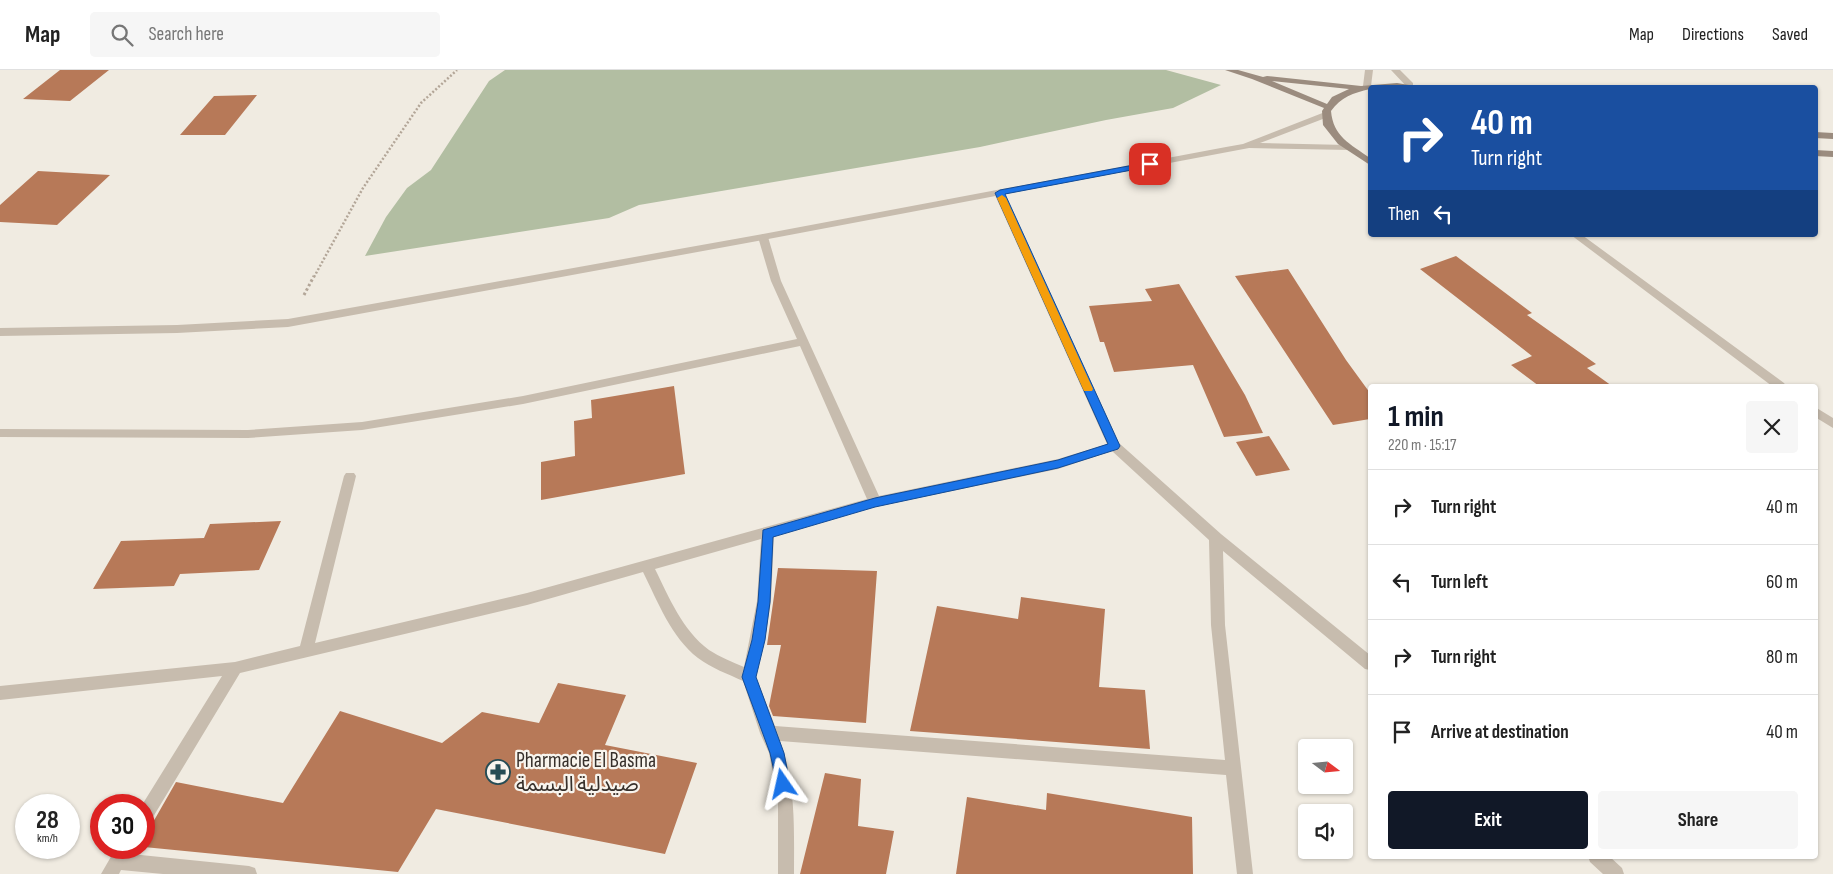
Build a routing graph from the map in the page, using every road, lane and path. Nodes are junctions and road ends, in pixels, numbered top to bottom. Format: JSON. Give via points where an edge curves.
{"nodes":[{"id":1,"x":457,"y":70,"type":"edge"},
{"id":2,"x":1229,"y":70,"type":"edge"},
{"id":3,"x":1369,"y":70,"type":"edge"},
{"id":4,"x":1395,"y":70,"type":"edge"},
{"id":5,"x":1255,"y":77,"type":"junction"},
{"id":6,"x":1376,"y":85,"type":"edge"},
{"id":7,"x":1410,"y":85,"type":"joint"},
{"id":8,"x":1363,"y":86,"type":"junction"},
{"id":9,"x":1368,"y":86,"type":"edge"},
{"id":10,"x":1327,"y":111,"type":"junction"},
{"id":11,"x":1818,"y":135,"type":"edge"},
{"id":12,"x":1833,"y":136,"type":"edge"},
{"id":13,"x":1245,"y":146,"type":"junction"},
{"id":14,"x":1347,"y":148,"type":"junction"},
{"id":15,"x":1818,"y":153,"type":"edge"},
{"id":16,"x":1833,"y":154,"type":"edge"},
{"id":17,"x":1368,"y":161,"type":"edge"},
{"id":18,"x":1000,"y":193,"type":"junction"},
{"id":19,"x":1579,"y":237,"type":"edge"},
{"id":20,"x":763,"y":238,"type":"junction"},
{"id":21,"x":288,"y":323,"type":"junction"},
{"id":22,"x":0,"y":332,"type":"edge"},
{"id":23,"x":802,"y":342,"type":"junction"},
{"id":24,"x":1777,"y":384,"type":"edge"},
{"id":25,"x":1818,"y":414,"type":"edge"},
{"id":26,"x":1833,"y":424,"type":"edge"},
{"id":27,"x":0,"y":433,"type":"edge"},
{"id":28,"x":1114,"y":446,"type":"junction"},
{"id":29,"x":350,"y":476,"type":"dead end"},
{"id":30,"x":875,"y":502,"type":"junction"},
{"id":31,"x":768,"y":534,"type":"junction"},
{"id":32,"x":1216,"y":538,"type":"junction"},
{"id":33,"x":647,"y":566,"type":"junction"},
{"id":34,"x":306,"y":652,"type":"junction"},
{"id":35,"x":1368,"y":662,"type":"edge"},
{"id":36,"x":235,"y":668,"type":"junction"},
{"id":37,"x":749,"y":677,"type":"junction"},
{"id":38,"x":0,"y":693,"type":"edge"},
{"id":39,"x":768,"y":733,"type":"junction"},
{"id":40,"x":1234,"y":768,"type":"junction"},
{"id":41,"x":155,"y":798,"type":"edge"},
{"id":42,"x":1599,"y":859,"type":"edge"},
{"id":43,"x":116,"y":861,"type":"edge"},
{"id":44,"x":249,"y":874,"type":"edge"},
{"id":45,"x":786,"y":874,"type":"edge"},
{"id":46,"x":1245,"y":874,"type":"edge"},
{"id":47,"x":1616,"y":874,"type":"edge"}],
"edges":[{"from":1,"to":21,"type":"path","via":[[421,102],[363,188]]},
{"from":2,"to":5,"type":"main road"},
{"from":3,"to":8,"type":"street"},
{"from":4,"to":7,"type":"street"},
{"from":5,"to":8,"type":"main road"},
{"from":5,"to":10,"type":"main road"},
{"from":6,"to":7,"type":"main road"},
{"from":8,"to":9,"type":"main road"},
{"from":8,"to":10,"type":"main road","via":[[1335,98]]},
{"from":10,"to":13,"type":"street"},
{"from":10,"to":14,"type":"main road","via":[[1328,126],[1335,138]]},
{"from":11,"to":12,"type":"main road"},
{"from":13,"to":14,"type":"street"},
{"from":13,"to":18,"type":"street"},
{"from":14,"to":17,"type":"main road"},
{"from":15,"to":16,"type":"main road"},
{"from":18,"to":20,"type":"street"},
{"from":18,"to":28,"type":"street"},
{"from":19,"to":24,"type":"street"},
{"from":20,"to":21,"type":"street"},
{"from":20,"to":23,"type":"street","via":[[776,281]]},
{"from":21,"to":22,"type":"street","via":[[177,329]]},
{"from":23,"to":27,"type":"street","via":[[523,400],[362,426],[248,434]]},
{"from":23,"to":30,"type":"street"},
{"from":25,"to":26,"type":"street"},
{"from":28,"to":30,"type":"street","via":[[1058,464]]},
{"from":28,"to":32,"type":"street"},
{"from":29,"to":34,"type":"street"},
{"from":30,"to":31,"type":"street"},
{"from":31,"to":33,"type":"street"},
{"from":31,"to":37,"type":"street","via":[[764,602]]},
{"from":32,"to":35,"type":"street"},
{"from":32,"to":40,"type":"street","via":[[1218,625]]},
{"from":33,"to":34,"type":"street","via":[[527,599]]},
{"from":33,"to":37,"type":"street","via":[[689,641],[704,654]]},
{"from":34,"to":36,"type":"street"},
{"from":36,"to":38,"type":"street"},
{"from":36,"to":41,"type":"street"},
{"from":37,"to":39,"type":"street"},
{"from":39,"to":40,"type":"street"},
{"from":39,"to":45,"type":"street","via":[[777,753],[786,800]]},
{"from":40,"to":46,"type":"street"},
{"from":42,"to":47,"type":"street"},
{"from":43,"to":44,"type":"street"}]}
